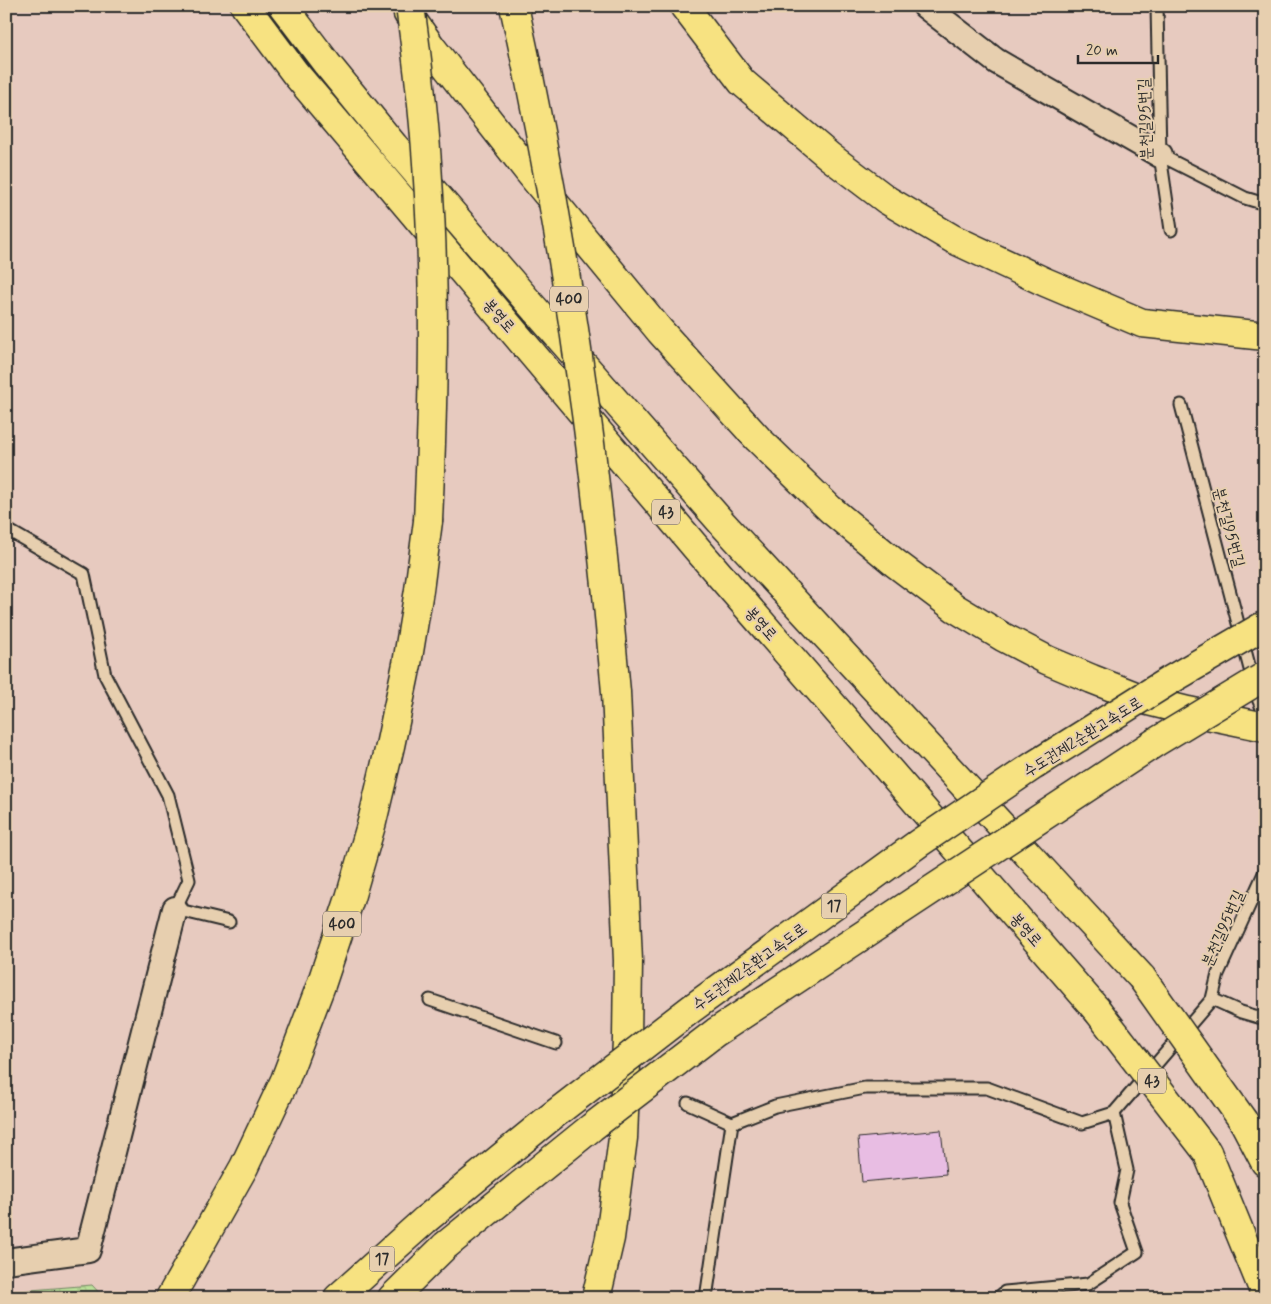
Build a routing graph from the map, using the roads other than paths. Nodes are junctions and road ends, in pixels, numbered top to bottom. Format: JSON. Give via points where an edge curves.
{"nodes":[{"id":1,"x":245,"y":6,"type":"edge"},
{"id":2,"x":283,"y":6,"type":"edge"},
{"id":3,"x":402,"y":6,"type":"edge"},
{"id":4,"x":410,"y":6,"type":"edge"},
{"id":5,"x":514,"y":6,"type":"edge"},
{"id":6,"x":684,"y":6,"type":"edge"},
{"id":7,"x":924,"y":6,"type":"edge"},
{"id":8,"x":1157,"y":6,"type":"edge"},
{"id":9,"x":1160,"y":155,"type":"junction"},
{"id":10,"x":1265,"y":204,"type":"edge"},
{"id":11,"x":1172,"y":230,"type":"dead end"},
{"id":12,"x":1265,"y":336,"type":"edge"},
{"id":13,"x":1181,"y":405,"type":"dead end"},
{"id":14,"x":6,"y":529,"type":"edge"},
{"id":15,"x":1265,"y":625,"type":"edge"},
{"id":16,"x":1265,"y":676,"type":"edge"},
{"id":17,"x":1265,"y":715,"type":"edge"},
{"id":18,"x":1265,"y":727,"type":"edge"},
{"id":19,"x":1265,"y":871,"type":"edge"},
{"id":20,"x":175,"y":909,"type":"junction"},
{"id":21,"x":229,"y":922,"type":"dead end"},
{"id":22,"x":1212,"y":999,"type":"junction"},
{"id":23,"x":430,"y":1000,"type":"dead end"},
{"id":24,"x":1265,"y":1019,"type":"edge"},
{"id":25,"x":556,"y":1043,"type":"dead end"},
{"id":26,"x":688,"y":1103,"type":"dead end"},
{"id":27,"x":1114,"y":1113,"type":"junction"},
{"id":28,"x":1244,"y":1122,"type":"junction"},
{"id":29,"x":732,"y":1123,"type":"junction"},
{"id":30,"x":1265,"y":1148,"type":"edge"},
{"id":31,"x":1207,"y":1152,"type":"junction"},
{"id":32,"x":1265,"y":1162,"type":"edge"},
{"id":33,"x":1265,"y":1250,"type":"edge"},
{"id":34,"x":6,"y":1261,"type":"edge"},
{"id":35,"x":1265,"y":1294,"type":"edge"},
{"id":36,"x":170,"y":1298,"type":"edge"},
{"id":37,"x":338,"y":1298,"type":"edge"},
{"id":38,"x":392,"y":1298,"type":"edge"},
{"id":39,"x":596,"y":1298,"type":"edge"},
{"id":40,"x":706,"y":1298,"type":"edge"},
{"id":41,"x":998,"y":1298,"type":"edge"}],
"edges":[{"from":1,"to":31,"type":"highway","name":"봉영로","number":"43","bridge":true,"via":[[295,73],[698,550],[1097,1010]]},
{"from":2,"to":28,"type":"highway","name":"봉영로","number":"43","bridge":true,"via":[[400,153],[722,524],[1142,978]]},
{"from":3,"to":18,"type":"highway","via":[[529,172],[660,331],[758,439],[830,509],[948,602],[1002,637],[1047,660],[1148,701]]},
{"from":4,"to":36,"type":"highway","number":"400","bridge":true,"via":[[431,227],[433,352],[428,521],[407,664],[372,822],[350,898],[285,1080],[244,1167]]},
{"from":5,"to":39,"type":"highway","number":"400","bridge":true,"via":[[539,124],[586,407],[616,692],[628,961],[627,1039],[623,1138],[610,1238]]},
{"from":6,"to":12,"type":"highway","via":[[742,82],[887,200],[953,239],[1142,323]]},
{"from":7,"to":9,"type":"street","via":[[996,61]]},
{"from":8,"to":9,"type":"lane","name":"분천길95번길"},
{"from":9,"to":10,"type":"lane","via":[[1245,198]]},
{"from":9,"to":11,"type":"lane","name":"분천길95번길"},
{"from":13,"to":17,"type":"lane","name":"분천길95번길","via":[[1257,696]]},
{"from":14,"to":20,"type":"lane","via":[[84,574],[105,675],[168,795],[189,880]]},
{"from":15,"to":37,"type":"highway","name":"수도권제2순환고속도로","number":"17","bridge":true,"via":[[1042,761],[919,844],[691,1009],[546,1120],[425,1220]]},
{"from":16,"to":38,"type":"highway","name":"수도권제2순환고속도로","number":"17","bridge":true,"via":[[1156,742],[716,1032],[445,1246]]},
{"from":19,"to":22,"type":"lane","name":"분천길95번길","via":[[1218,974]]},
{"from":20,"to":21,"type":"lane"},
{"from":20,"to":34,"type":"street","via":[[88,1250]]},
{"from":22,"to":24,"type":"lane"},
{"from":22,"to":27,"type":"lane"},
{"from":23,"to":25,"type":"lane"},
{"from":26,"to":29,"type":"lane"},
{"from":27,"to":29,"type":"lane","via":[[1082,1123],[986,1088],[865,1088],[775,1106]]},
{"from":27,"to":41,"type":"lane","via":[[1127,1170],[1120,1203],[1137,1252],[1088,1284],[1005,1292]]},
{"from":28,"to":30,"type":"highway"},
{"from":28,"to":32,"type":"highway","name":"봉영로","number":"43"},
{"from":29,"to":40,"type":"lane"},
{"from":31,"to":33,"type":"highway","name":"봉영로","number":"43"},
{"from":31,"to":35,"type":"highway"}]}
